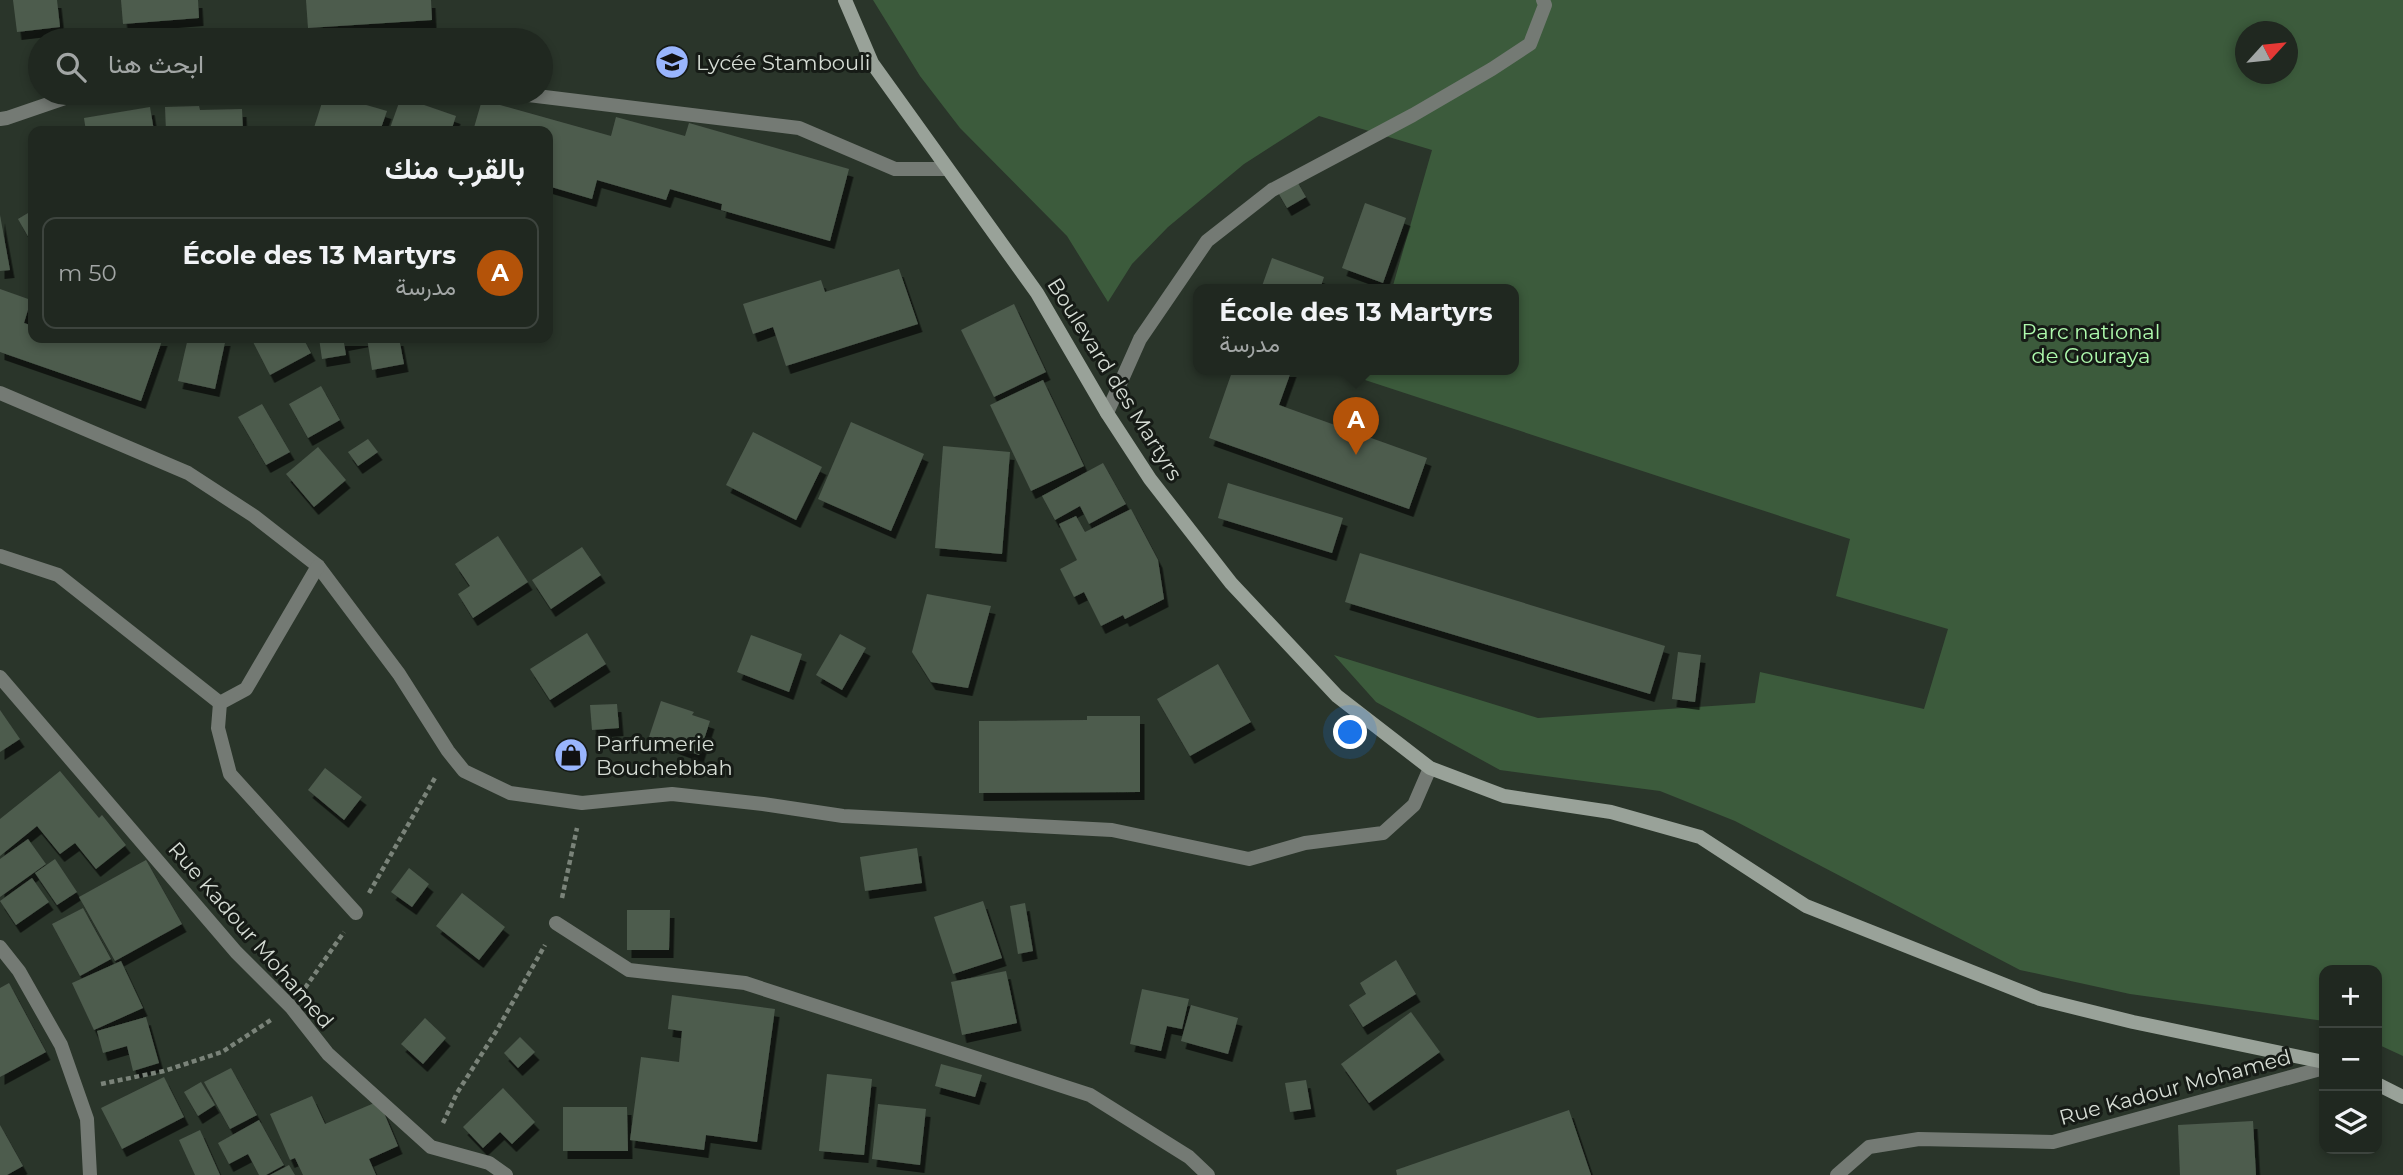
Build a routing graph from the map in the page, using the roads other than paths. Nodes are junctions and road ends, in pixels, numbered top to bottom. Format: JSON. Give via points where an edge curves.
{"nodes":[{"id":1,"x":845,"y":0,"type":"edge"},
{"id":2,"x":1543,"y":0,"type":"edge"},
{"id":3,"x":553,"y":98,"type":"edge"},
{"id":4,"x":45,"y":105,"type":"edge"},
{"id":5,"x":0,"y":118,"type":"edge"},
{"id":6,"x":946,"y":169,"type":"junction"},
{"id":7,"x":0,"y":393,"type":"edge"},
{"id":8,"x":1107,"y":413,"type":"junction"},
{"id":9,"x":0,"y":556,"type":"edge"},
{"id":10,"x":318,"y":566,"type":"junction"},
{"id":11,"x":0,"y":677,"type":"edge"},
{"id":12,"x":220,"y":703,"type":"junction"},
{"id":13,"x":1430,"y":768,"type":"junction"},
{"id":14,"x":356,"y":913,"type":"road end"},
{"id":15,"x":556,"y":923,"type":"road end"},
{"id":16,"x":0,"y":947,"type":"edge"},
{"id":17,"x":2319,"y":1061,"type":"edge"},
{"id":18,"x":2319,"y":1069,"type":"edge"},
{"id":19,"x":2382,"y":1086,"type":"edge"},
{"id":20,"x":2403,"y":1097,"type":"edge"},
{"id":21,"x":90,"y":1175,"type":"edge"},
{"id":22,"x":506,"y":1175,"type":"edge"},
{"id":23,"x":1209,"y":1175,"type":"edge"},
{"id":24,"x":1837,"y":1175,"type":"edge"}],
"edges":[{"from":1,"to":6,"type":"main road","name":"Boulevard des Martyrs","via":[[872,63]]},
{"from":2,"to":8,"type":"street","via":[[1530,44],[1413,115],[1272,190],[1206,241],[1140,339]]},
{"from":3,"to":6,"type":"street","via":[[799,128],[895,169]]},
{"from":4,"to":5,"type":"street"},
{"from":6,"to":8,"type":"main road","name":"Boulevard des Martyrs","via":[[1037,293]]},
{"from":7,"to":10,"type":"street","via":[[188,473]]},
{"from":8,"to":13,"type":"main road","name":"Boulevard des Martyrs","via":[[1150,479],[1231,583],[1337,696]]},
{"from":9,"to":12,"type":"street","via":[[58,575]]},
{"from":10,"to":12,"type":"street","via":[[246,689]]},
{"from":10,"to":13,"type":"street","via":[[398,674],[447,751],[464,771],[510,793],[582,803],[672,794],[843,817],[1112,830],[1249,859],[1305,843],[1383,833],[1414,805]]},
{"from":11,"to":22,"type":"street","name":"Rue Kadour Mohamed","via":[[328,1054],[432,1147],[489,1163]]},
{"from":12,"to":14,"type":"street","via":[[218,728],[230,774]]},
{"from":13,"to":17,"type":"main road","name":"Boulevard des Martyrs","via":[[1504,796],[1611,812],[1700,837],[1806,906],[2040,999]]},
{"from":15,"to":23,"type":"street","via":[[629,970],[745,983],[1090,1095],[1189,1157]]},
{"from":16,"to":21,"type":"street","via":[[61,1045],[87,1119]]},
{"from":18,"to":24,"type":"street","name":"Rue Kadour Mohamed","via":[[2053,1142],[1919,1139],[1868,1147]]},
{"from":19,"to":20,"type":"main road"}]}
